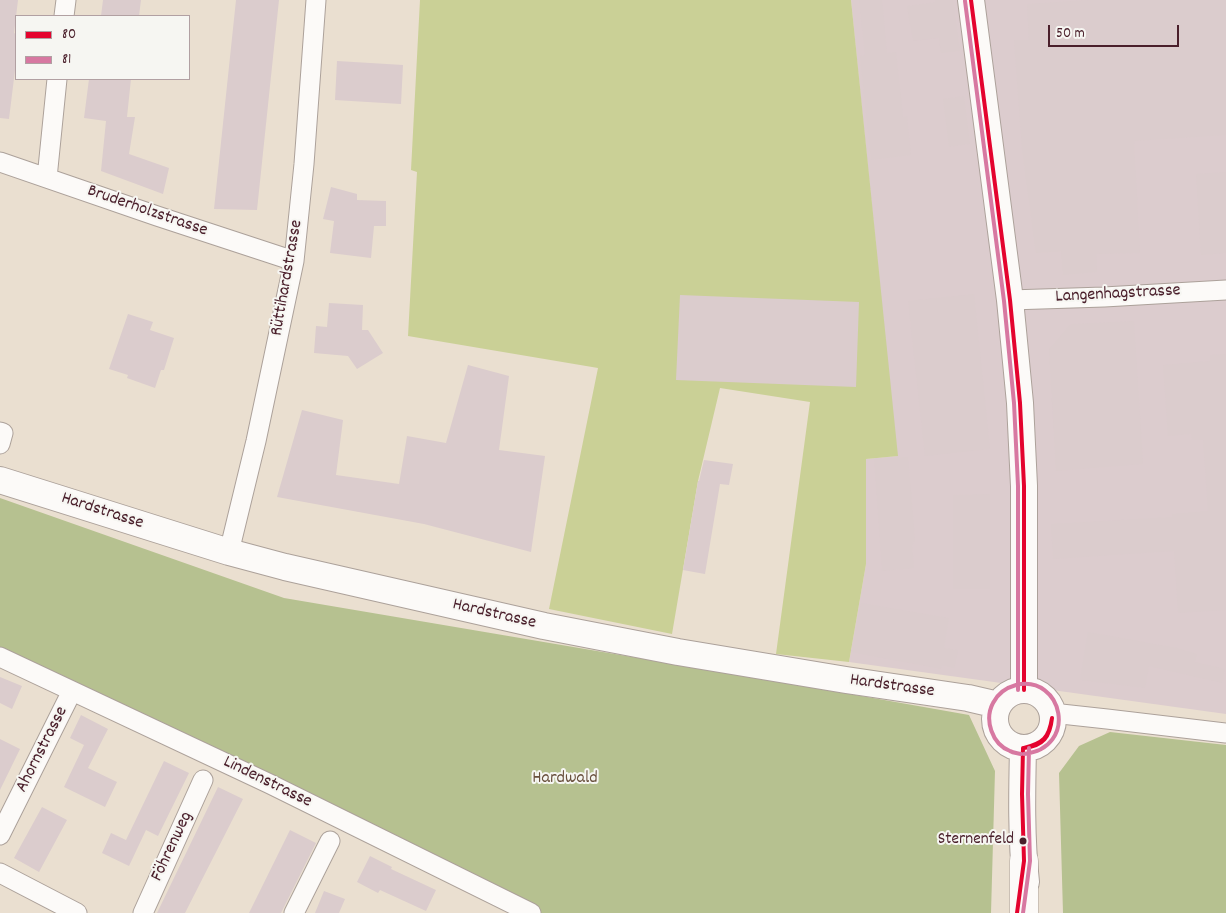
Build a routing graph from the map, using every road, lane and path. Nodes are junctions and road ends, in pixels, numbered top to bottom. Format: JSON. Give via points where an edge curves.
{"nodes":[{"id":1,"x":66,"y":0,"type":"edge"},
{"id":2,"x":316,"y":0,"type":"edge"},
{"id":3,"x":971,"y":0,"type":"edge"},
{"id":4,"x":64,"y":15,"type":"edge"},
{"id":5,"x":57,"y":80,"type":"edge"},
{"id":6,"x":0,"y":162,"type":"edge"},
{"id":7,"x":47,"y":178,"type":"junction"},
{"id":8,"x":294,"y":261,"type":"junction"},
{"id":9,"x":1226,"y":290,"type":"edge"},
{"id":10,"x":1010,"y":300,"type":"junction"},
{"id":11,"x":0,"y":432,"type":"edge"},
{"id":12,"x":0,"y":444,"type":"edge"},
{"id":13,"x":0,"y":480,"type":"edge"},
{"id":14,"x":229,"y":552,"type":"junction"},
{"id":15,"x":0,"y":657,"type":"edge"},
{"id":16,"x":1024,"y":690,"type":"junction"},
{"id":17,"x":72,"y":691,"type":"junction"},
{"id":18,"x":998,"y":705,"type":"junction"},
{"id":19,"x":1052,"y":713,"type":"junction"},
{"id":20,"x":1226,"y":733,"type":"edge"},
{"id":21,"x":1023,"y":748,"type":"junction"},
{"id":22,"x":203,"y":780,"type":"dead end"},
{"id":23,"x":0,"y":835,"type":"edge"},
{"id":24,"x":330,"y":841,"type":"dead end"},
{"id":25,"x":1024,"y":861,"type":"junction"},
{"id":26,"x":0,"y":873,"type":"edge"},
{"id":27,"x":77,"y":913,"type":"edge"},
{"id":28,"x":143,"y":913,"type":"edge"},
{"id":29,"x":294,"y":913,"type":"edge"},
{"id":30,"x":531,"y":913,"type":"edge"},
{"id":31,"x":1017,"y":913,"type":"edge"},
{"id":32,"x":1024,"y":913,"type":"edge"},
{"id":33,"x":1030,"y":913,"type":"edge"}],
"edges":[{"from":1,"to":4,"type":"street"},
{"from":2,"to":8,"type":"street","name":"Rüttihardstrasse"},
{"from":3,"to":10,"type":"street"},
{"from":5,"to":7,"type":"street"},
{"from":6,"to":7,"type":"street","name":"Bruderholzstrasse"},
{"from":7,"to":8,"type":"street","name":"Bruderholzstrasse"},
{"from":8,"to":14,"type":"street","name":"Rüttihardstrasse"},
{"from":9,"to":10,"type":"street","name":"Langenhagstrasse"},
{"from":10,"to":16,"type":"street","via":[[1024,486]]},
{"from":11,"to":12,"type":"street","via":[[4,433]]},
{"from":13,"to":14,"type":"street","name":"Hardstrasse"},
{"from":14,"to":18,"type":"street","name":"Hardstrasse","via":[[544,626],[687,654]]},
{"from":15,"to":17,"type":"street","name":"Lindenstrasse"},
{"from":16,"to":18,"type":"street","via":[[1009,694]]},
{"from":16,"to":19,"type":"street","via":[[1039,694]]},
{"from":17,"to":23,"type":"street","name":"Ahornstrasse"},
{"from":17,"to":30,"type":"street","name":"Lindenstrasse"},
{"from":18,"to":21,"type":"street","via":[[995,722],[1001,737]]},
{"from":19,"to":20,"type":"street"},
{"from":19,"to":21,"type":"street","via":[[1048,735],[1037,744]]},
{"from":21,"to":25,"type":"street"},
{"from":22,"to":28,"type":"street","name":"Föhrenweg"},
{"from":24,"to":29,"type":"street"},
{"from":25,"to":31,"type":"street"},
{"from":25,"to":32,"type":"highway"},
{"from":25,"to":33,"type":"street"},
{"from":26,"to":27,"type":"street"}]}
